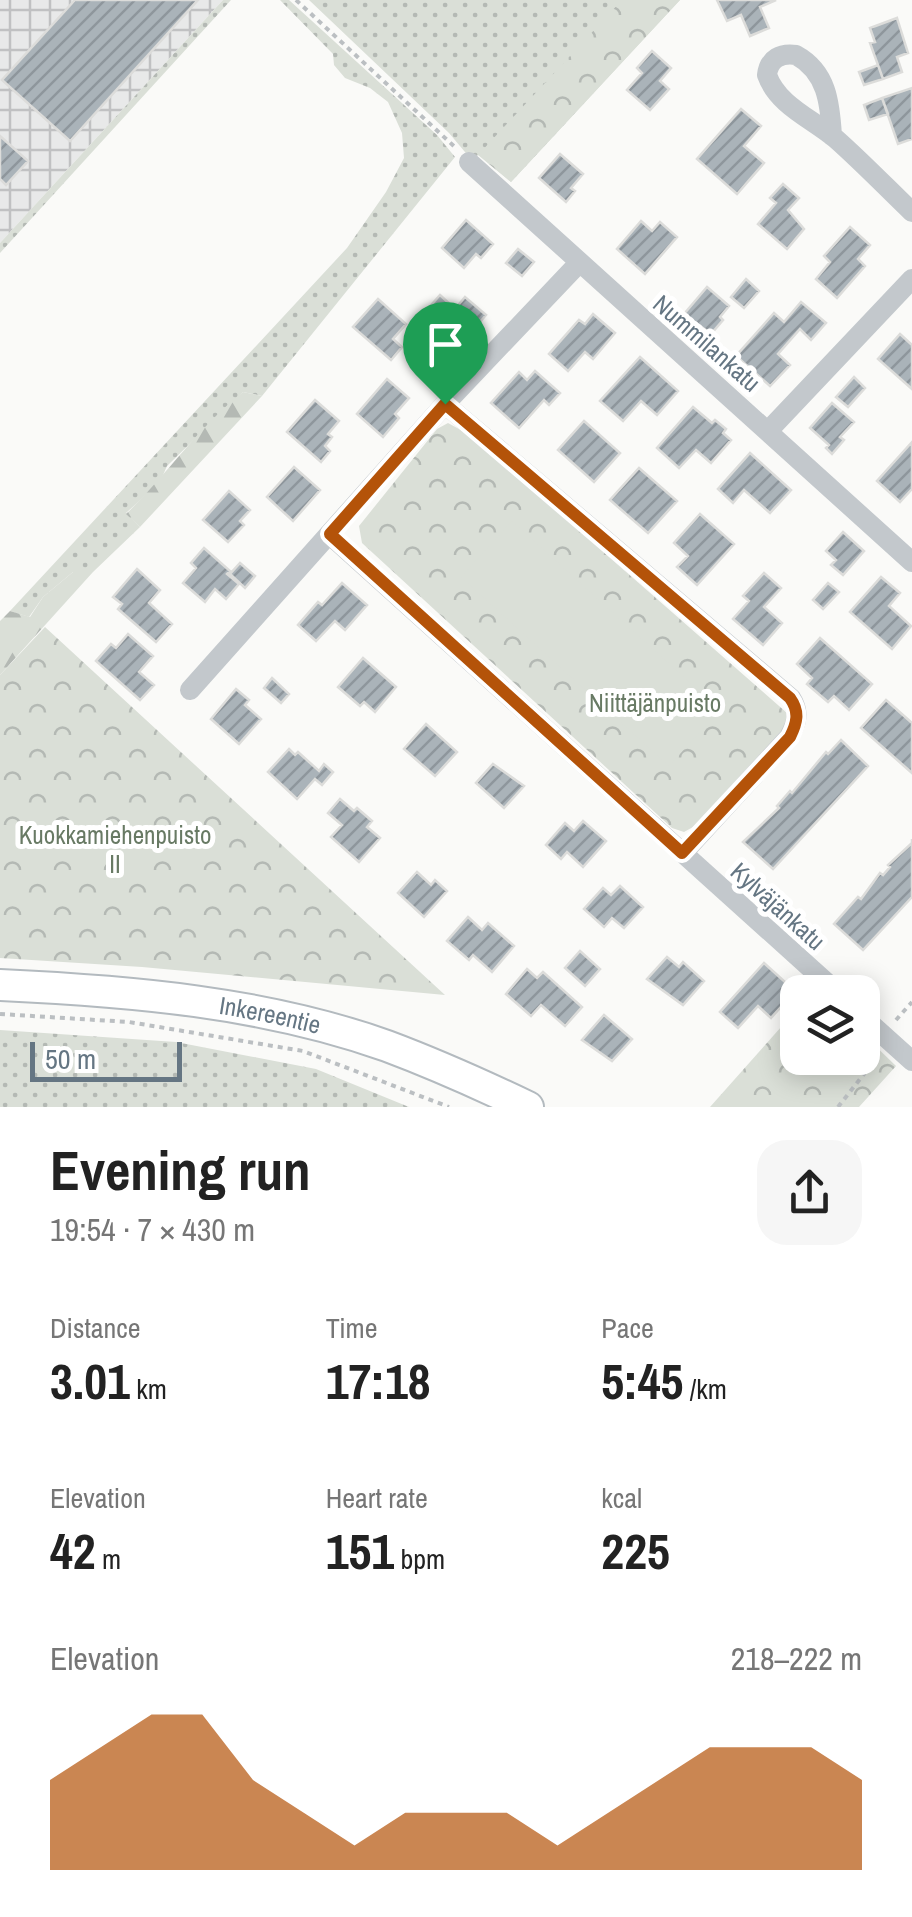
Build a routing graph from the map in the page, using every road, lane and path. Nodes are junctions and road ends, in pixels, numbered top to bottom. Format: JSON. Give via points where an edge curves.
{"nodes":[{"id":1,"x":296,"y":0,"type":"edge"},
{"id":2,"x":832,"y":136,"type":"dead end"},
{"id":3,"x":469,"y":162,"type":"joint"},
{"id":4,"x":912,"y":212,"type":"edge"},
{"id":5,"x":578,"y":264,"type":"junction"},
{"id":6,"x":908,"y":289,"type":"edge"},
{"id":7,"x":445,"y":404,"type":"junction"},
{"id":8,"x":768,"y":431,"type":"junction"},
{"id":9,"x":330,"y":534,"type":"junction"},
{"id":10,"x":912,"y":562,"type":"edge"},
{"id":11,"x":190,"y":690,"type":"dead end"},
{"id":12,"x":682,"y":853,"type":"junction"},
{"id":13,"x":818,"y":975,"type":"edge"},
{"id":14,"x":0,"y":985,"type":"edge"},
{"id":15,"x":0,"y":1014,"type":"edge"},
{"id":16,"x":880,"y":1031,"type":"edge"},
{"id":17,"x":910,"y":1056,"type":"edge"},
{"id":18,"x":449,"y":1107,"type":"edge"},
{"id":19,"x":528,"y":1107,"type":"edge"}],
"edges":[{"from":1,"to":3,"type":"path"},
{"from":2,"to":4,"type":"street"},
{"from":3,"to":5,"type":"street","name":"Nummilankatu"},
{"from":5,"to":7,"type":"street"},
{"from":5,"to":8,"type":"street","name":"Nummilankatu"},
{"from":6,"to":8,"type":"street"},
{"from":7,"to":9,"type":"street"},
{"from":7,"to":12,"type":"street","via":[[796,706],[790,737]]},
{"from":8,"to":10,"type":"street","name":"Nummilankatu"},
{"from":9,"to":11,"type":"street"},
{"from":9,"to":12,"type":"street","name":"Kylväjänkatu"},
{"from":12,"to":13,"type":"street","name":"Kylväjänkatu"},
{"from":14,"to":19,"type":"street","name":"Inkereentie","via":[[156,997],[278,1016],[384,1045]]},
{"from":15,"to":18,"type":"path","via":[[129,1022],[303,1051]]},
{"from":16,"to":17,"type":"street"}]}
